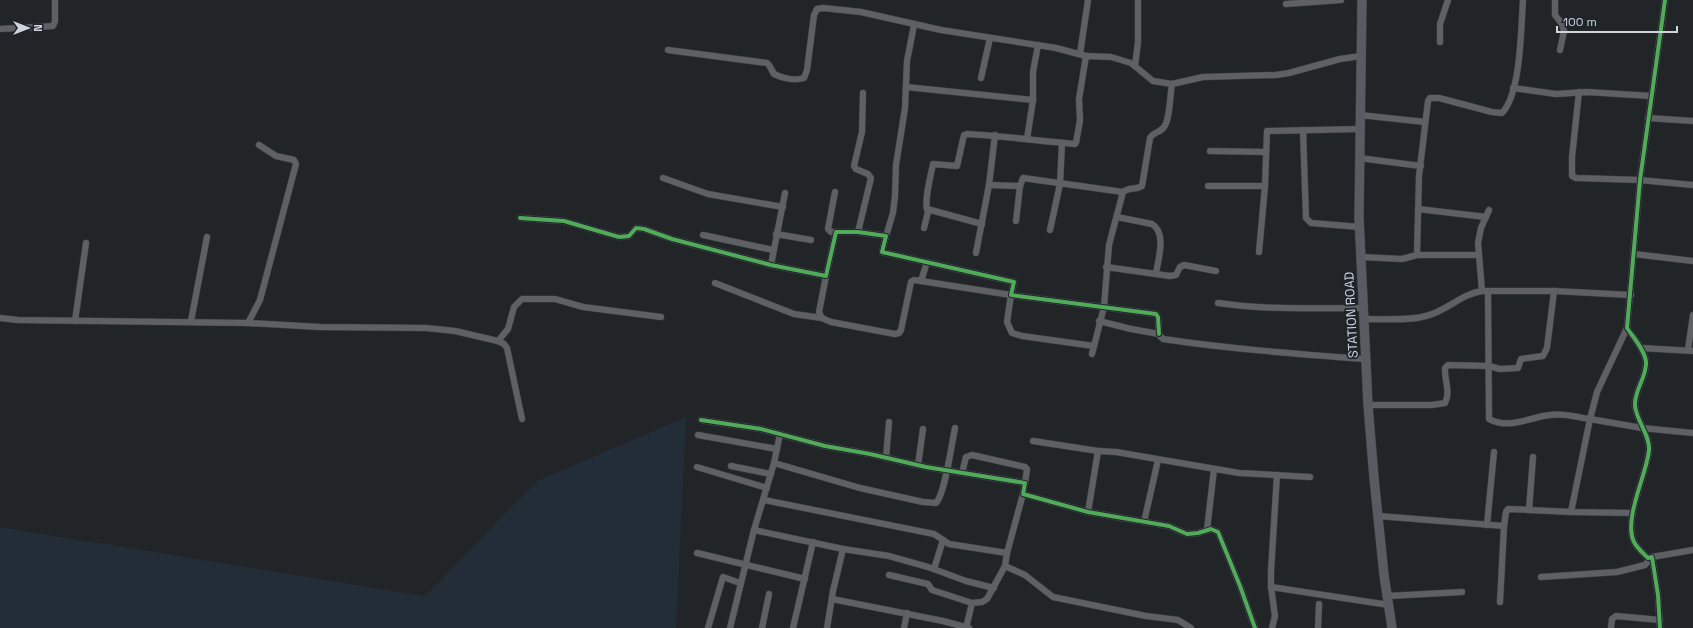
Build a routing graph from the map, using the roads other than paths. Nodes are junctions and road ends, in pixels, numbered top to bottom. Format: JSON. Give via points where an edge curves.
{"nodes":[{"id":1,"x":55,"y":0,"type":"edge"},
{"id":2,"x":1088,"y":0,"type":"edge"},
{"id":3,"x":1138,"y":0,"type":"edge"},
{"id":4,"x":1341,"y":0,"type":"edge"},
{"id":5,"x":1362,"y":0,"type":"edge"},
{"id":6,"x":1448,"y":0,"type":"edge"},
{"id":7,"x":1523,"y":0,"type":"edge"},
{"id":8,"x":1555,"y":0,"type":"edge"},
{"id":9,"x":1665,"y":0,"type":"edge"},
{"id":10,"x":1286,"y":4,"type":"dead end"},
{"id":11,"x":914,"y":24,"type":"junction"},
{"id":12,"x":0,"y":29,"type":"edge"},
{"id":13,"x":990,"y":38,"type":"junction"},
{"id":14,"x":1440,"y":42,"type":"dead end"},
{"id":15,"x":1038,"y":45,"type":"junction"},
{"id":16,"x":668,"y":50,"type":"dead end"},
{"id":17,"x":1560,"y":50,"type":"dead end"},
{"id":18,"x":1083,"y":55,"type":"junction"},
{"id":19,"x":1361,"y":56,"type":"junction"},
{"id":20,"x":1135,"y":66,"type":"junction"},
{"id":21,"x":981,"y":78,"type":"dead end"},
{"id":22,"x":1172,"y":84,"type":"junction"},
{"id":23,"x":906,"y":88,"type":"junction"},
{"id":24,"x":1513,"y":88,"type":"junction"},
{"id":25,"x":1579,"y":92,"type":"junction"},
{"id":26,"x":864,"y":93,"type":"dead end"},
{"id":27,"x":1651,"y":96,"type":"junction"},
{"id":28,"x":1033,"y":100,"type":"junction"},
{"id":29,"x":1360,"y":115,"type":"junction"},
{"id":30,"x":1648,"y":118,"type":"junction"},
{"id":31,"x":1693,"y":121,"type":"edge"},
{"id":32,"x":1425,"y":122,"type":"junction"},
{"id":33,"x":1360,"y":129,"type":"junction"},
{"id":34,"x":1303,"y":130,"type":"junction"},
{"id":35,"x":996,"y":135,"type":"junction"},
{"id":36,"x":1027,"y":140,"type":"junction"},
{"id":37,"x":1062,"y":143,"type":"junction"},
{"id":38,"x":259,"y":145,"type":"dead end"},
{"id":39,"x":1210,"y":151,"type":"dead end"},
{"id":40,"x":1266,"y":152,"type":"junction"},
{"id":41,"x":1359,"y":158,"type":"junction"},
{"id":42,"x":1421,"y":166,"type":"junction"},
{"id":43,"x":662,"y":178,"type":"dead end"},
{"id":44,"x":1640,"y":180,"type":"junction"},
{"id":45,"x":989,"y":184,"type":"junction"},
{"id":46,"x":1060,"y":184,"type":"junction"},
{"id":47,"x":1693,"y":185,"type":"edge"},
{"id":48,"x":1020,"y":186,"type":"junction"},
{"id":49,"x":1208,"y":186,"type":"dead end"},
{"id":50,"x":1265,"y":186,"type":"junction"},
{"id":51,"x":835,"y":192,"type":"dead end"},
{"id":52,"x":1123,"y":192,"type":"junction"},
{"id":53,"x":785,"y":193,"type":"dead end"},
{"id":54,"x":783,"y":207,"type":"junction"},
{"id":55,"x":926,"y":209,"type":"junction"},
{"id":56,"x":1418,"y":209,"type":"junction"},
{"id":57,"x":1489,"y":210,"type":"dead end"},
{"id":58,"x":1117,"y":217,"type":"junction"},
{"id":59,"x":1486,"y":217,"type":"junction"},
{"id":60,"x":520,"y":218,"type":"dead end"},
{"id":61,"x":1016,"y":221,"type":"dead end"},
{"id":62,"x":982,"y":224,"type":"junction"},
{"id":63,"x":1360,"y":227,"type":"junction"},
{"id":64,"x":924,"y":228,"type":"dead end"},
{"id":65,"x":1050,"y":230,"type":"dead end"},
{"id":66,"x":836,"y":232,"type":"junction"},
{"id":67,"x":858,"y":232,"type":"junction"},
{"id":68,"x":703,"y":234,"type":"dead end"},
{"id":69,"x":776,"y":234,"type":"junction"},
{"id":70,"x":886,"y":236,"type":"junction"},
{"id":71,"x":208,"y":237,"type":"dead end"},
{"id":72,"x":811,"y":240,"type":"dead end"},
{"id":73,"x":86,"y":243,"type":"dead end"},
{"id":74,"x":773,"y":250,"type":"junction"},
{"id":75,"x":1259,"y":252,"type":"dead end"},
{"id":76,"x":976,"y":253,"type":"dead end"},
{"id":77,"x":1634,"y":254,"type":"junction"},
{"id":78,"x":1417,"y":255,"type":"junction"},
{"id":79,"x":1479,"y":255,"type":"junction"},
{"id":80,"x":1361,"y":257,"type":"junction"},
{"id":81,"x":1693,"y":261,"type":"edge"},
{"id":82,"x":927,"y":262,"type":"junction"},
{"id":83,"x":771,"y":265,"type":"junction"},
{"id":84,"x":1106,"y":267,"type":"junction"},
{"id":85,"x":1216,"y":271,"type":"dead end"},
{"id":86,"x":1156,"y":274,"type":"junction"},
{"id":87,"x":826,"y":276,"type":"junction"},
{"id":88,"x":922,"y":281,"type":"junction"},
{"id":89,"x":715,"y":283,"type":"dead end"},
{"id":90,"x":1485,"y":291,"type":"junction"},
{"id":91,"x":1554,"y":291,"type":"junction"},
{"id":92,"x":1011,"y":295,"type":"junction"},
{"id":93,"x":1631,"y":295,"type":"junction"},
{"id":94,"x":1218,"y":303,"type":"dead end"},
{"id":95,"x":1104,"y":307,"type":"junction"},
{"id":96,"x":1364,"y":308,"type":"junction"},
{"id":97,"x":1693,"y":315,"type":"edge"},
{"id":98,"x":661,"y":317,"type":"dead end"},
{"id":99,"x":0,"y":318,"type":"edge"},
{"id":100,"x":822,"y":318,"type":"junction"},
{"id":101,"x":1364,"y":319,"type":"junction"},
{"id":102,"x":76,"y":321,"type":"junction"},
{"id":103,"x":191,"y":321,"type":"junction"},
{"id":104,"x":1099,"y":321,"type":"junction"},
{"id":105,"x":248,"y":323,"type":"junction"},
{"id":106,"x":1627,"y":328,"type":"junction"},
{"id":107,"x":1159,"y":334,"type":"junction"},
{"id":108,"x":498,"y":342,"type":"junction"},
{"id":109,"x":1094,"y":346,"type":"junction"},
{"id":110,"x":1641,"y":348,"type":"junction"},
{"id":111,"x":1691,"y":350,"type":"edge"},
{"id":112,"x":1092,"y":354,"type":"dead end"},
{"id":113,"x":1366,"y":359,"type":"junction"},
{"id":114,"x":1489,"y":366,"type":"junction"},
{"id":115,"x":1368,"y":405,"type":"junction"},
{"id":116,"x":522,"y":419,"type":"dead end"},
{"id":117,"x":1590,"y":419,"type":"junction"},
{"id":118,"x":701,"y":420,"type":"dead end"},
{"id":119,"x":889,"y":422,"type":"dead end"},
{"id":120,"x":955,"y":428,"type":"dead end"},
{"id":121,"x":1642,"y":428,"type":"junction"},
{"id":122,"x":923,"y":429,"type":"dead end"},
{"id":123,"x":1693,"y":433,"type":"edge"},
{"id":124,"x":780,"y":434,"type":"junction"},
{"id":125,"x":698,"y":435,"type":"dead end"},
{"id":126,"x":1033,"y":441,"type":"dead end"},
{"id":127,"x":777,"y":450,"type":"junction"},
{"id":128,"x":1098,"y":451,"type":"junction"},
{"id":129,"x":1494,"y":452,"type":"dead end"},
{"id":130,"x":1532,"y":457,"type":"dead end"},
{"id":131,"x":886,"y":458,"type":"junction"},
{"id":132,"x":1158,"y":460,"type":"junction"},
{"id":133,"x":774,"y":463,"type":"junction"},
{"id":134,"x":918,"y":465,"type":"junction"},
{"id":135,"x":731,"y":466,"type":"dead end"},
{"id":136,"x":697,"y":467,"type":"dead end"},
{"id":137,"x":1214,"y":469,"type":"junction"},
{"id":138,"x":947,"y":470,"type":"junction"},
{"id":139,"x":962,"y":473,"type":"junction"},
{"id":140,"x":771,"y":474,"type":"junction"},
{"id":141,"x":1277,"y":475,"type":"junction"},
{"id":142,"x":1310,"y":477,"type":"dead end"},
{"id":143,"x":1025,"y":483,"type":"junction"},
{"id":144,"x":767,"y":488,"type":"junction"},
{"id":145,"x":1023,"y":494,"type":"junction"},
{"id":146,"x":764,"y":500,"type":"junction"},
{"id":147,"x":1529,"y":510,"type":"junction"},
{"id":148,"x":1088,"y":512,"type":"junction"},
{"id":149,"x":1571,"y":512,"type":"junction"},
{"id":150,"x":1633,"y":513,"type":"junction"},
{"id":151,"x":1378,"y":516,"type":"junction"},
{"id":152,"x":1144,"y":522,"type":"junction"},
{"id":153,"x":1487,"y":525,"type":"junction"},
{"id":154,"x":1504,"y":526,"type":"junction"},
{"id":155,"x":754,"y":530,"type":"junction"},
{"id":156,"x":1207,"y":530,"type":"junction"},
{"id":157,"x":943,"y":540,"type":"junction"},
{"id":158,"x":813,"y":542,"type":"junction"},
{"id":159,"x":843,"y":549,"type":"junction"},
{"id":160,"x":1693,"y":550,"type":"edge"},
{"id":161,"x":697,"y":553,"type":"dead end"},
{"id":162,"x":1007,"y":553,"type":"junction"},
{"id":163,"x":1652,"y":557,"type":"junction"},
{"id":164,"x":745,"y":565,"type":"junction"},
{"id":165,"x":1005,"y":566,"type":"junction"},
{"id":166,"x":934,"y":569,"type":"junction"},
{"id":167,"x":889,"y":575,"type":"dead end"},
{"id":168,"x":1541,"y":577,"type":"dead end"},
{"id":169,"x":805,"y":579,"type":"junction"},
{"id":170,"x":740,"y":583,"type":"junction"},
{"id":171,"x":1271,"y":587,"type":"junction"},
{"id":172,"x":994,"y":588,"type":"junction"},
{"id":173,"x":1462,"y":592,"type":"dead end"},
{"id":174,"x":769,"y":594,"type":"dead end"},
{"id":175,"x":832,"y":599,"type":"junction"},
{"id":176,"x":1388,"y":601,"type":"junction"},
{"id":177,"x":1500,"y":602,"type":"dead end"},
{"id":178,"x":972,"y":603,"type":"junction"},
{"id":179,"x":1319,"y":604,"type":"dead end"},
{"id":180,"x":907,"y":613,"type":"junction"},
{"id":181,"x":1660,"y":620,"type":"junction"},
{"id":182,"x":708,"y":628,"type":"edge"},
{"id":183,"x":730,"y":628,"type":"edge"},
{"id":184,"x":762,"y":628,"type":"edge"},
{"id":185,"x":793,"y":628,"type":"edge"},
{"id":186,"x":827,"y":628,"type":"edge"},
{"id":187,"x":904,"y":628,"type":"edge"},
{"id":188,"x":968,"y":628,"type":"edge"},
{"id":189,"x":1191,"y":628,"type":"edge"},
{"id":190,"x":1255,"y":628,"type":"edge"},
{"id":191,"x":1272,"y":628,"type":"edge"},
{"id":192,"x":1318,"y":628,"type":"edge"},
{"id":193,"x":1392,"y":628,"type":"edge"},
{"id":194,"x":1611,"y":628,"type":"edge"},
{"id":195,"x":1660,"y":628,"type":"edge"}],
"edges":[{"from":1,"to":12,"type":"street","via":[[53,26]]},
{"from":2,"to":18,"type":"street"},
{"from":3,"to":20,"type":"street"},
{"from":4,"to":10,"type":"street"},
{"from":5,"to":19,"type":"main road","name":"STATION ROAD"},
{"from":6,"to":14,"type":"street","via":[[1440,24]]},
{"from":7,"to":24,"type":"street","via":[[1520,53]]},
{"from":8,"to":17,"type":"street","via":[[1555,15],[1564,31]]},
{"from":9,"to":27,"type":"street"},
{"from":11,"to":13,"type":"street"},
{"from":11,"to":16,"type":"street","via":[[862,12],[818,8],[814,15],[805,75],[800,79],[774,74],[767,63]]},
{"from":11,"to":23,"type":"street","via":[[907,61]]},
{"from":13,"to":15,"type":"street"},
{"from":13,"to":21,"type":"street"},
{"from":15,"to":18,"type":"street"},
{"from":15,"to":28,"type":"street","via":[[1033,72]]},
{"from":18,"to":20,"type":"street","via":[[1111,57]]},
{"from":18,"to":37,"type":"street","via":[[1078,140],[1075,144]]},
{"from":19,"to":22,"type":"street","via":[[1276,75],[1203,77]]},
{"from":19,"to":29,"type":"main road","name":"STATION ROAD"},
{"from":20,"to":22,"type":"street","via":[[1153,81]]},
{"from":22,"to":52,"type":"street","via":[[1167,122],[1162,130],[1150,138],[1142,186]]},
{"from":23,"to":28,"type":"street"},
{"from":23,"to":70,"type":"street","via":[[893,213]]},
{"from":24,"to":25,"type":"street","via":[[1556,94]]},
{"from":24,"to":32,"type":"street","via":[[1507,108],[1502,113],[1430,98]]},
{"from":25,"to":27,"type":"street"},
{"from":25,"to":44,"type":"street","via":[[1572,176]]},
{"from":26,"to":67,"type":"street","via":[[862,132],[854,166],[871,178]]},
{"from":27,"to":30,"type":"street"},
{"from":28,"to":36,"type":"street"},
{"from":29,"to":32,"type":"street"},
{"from":29,"to":33,"type":"main road","name":"STATION ROAD"},
{"from":30,"to":31,"type":"street"},
{"from":30,"to":44,"type":"street"},
{"from":32,"to":42,"type":"street"},
{"from":33,"to":34,"type":"street"},
{"from":33,"to":41,"type":"main road","name":"STATION ROAD"},
{"from":34,"to":40,"type":"street","via":[[1267,131]]},
{"from":34,"to":63,"type":"street","via":[[1306,218],[1311,223]]},
{"from":35,"to":36,"type":"street"},
{"from":35,"to":45,"type":"street"},
{"from":35,"to":55,"type":"street","via":[[964,135],[957,166],[933,164]]},
{"from":36,"to":37,"type":"street"},
{"from":37,"to":46,"type":"street"},
{"from":38,"to":105,"type":"street","via":[[276,156],[294,160],[296,164],[260,300]]},
{"from":39,"to":40,"type":"street"},
{"from":40,"to":50,"type":"street"},
{"from":41,"to":42,"type":"street"},
{"from":41,"to":63,"type":"main road","name":"STATION ROAD"},
{"from":42,"to":56,"type":"street"},
{"from":43,"to":54,"type":"street","via":[[708,194]]},
{"from":44,"to":47,"type":"street"},
{"from":44,"to":77,"type":"street"},
{"from":45,"to":48,"type":"street"},
{"from":45,"to":62,"type":"street"},
{"from":46,"to":48,"type":"street","via":[[1023,178]]},
{"from":46,"to":52,"type":"street"},
{"from":46,"to":65,"type":"street"},
{"from":48,"to":61,"type":"street"},
{"from":49,"to":50,"type":"street"},
{"from":50,"to":75,"type":"street"},
{"from":51,"to":66,"type":"street","via":[[828,229]]},
{"from":52,"to":58,"type":"street"},
{"from":53,"to":54,"type":"street"},
{"from":54,"to":69,"type":"street"},
{"from":55,"to":62,"type":"street"},
{"from":55,"to":64,"type":"street","via":[[928,212]]},
{"from":56,"to":59,"type":"street"},
{"from":56,"to":78,"type":"street"},
{"from":57,"to":59,"type":"street"},
{"from":58,"to":84,"type":"street"},
{"from":58,"to":86,"type":"street","via":[[1156,226],[1160,232]]},
{"from":59,"to":79,"type":"street","via":[[1478,243]]},
{"from":60,"to":83,"type":"street","via":[[564,221],[619,237],[629,236],[636,228],[644,229]]},
{"from":62,"to":76,"type":"street"},
{"from":63,"to":80,"type":"main road","name":"STATION ROAD"},
{"from":66,"to":67,"type":"street"},
{"from":66,"to":87,"type":"street"},
{"from":67,"to":70,"type":"street"},
{"from":68,"to":74,"type":"street"},
{"from":69,"to":72,"type":"street"},
{"from":69,"to":74,"type":"street"},
{"from":70,"to":82,"type":"street","via":[[882,252]]},
{"from":71,"to":103,"type":"street"},
{"from":73,"to":102,"type":"street"},
{"from":74,"to":83,"type":"street"},
{"from":77,"to":81,"type":"street"},
{"from":77,"to":93,"type":"street"},
{"from":78,"to":79,"type":"street"},
{"from":78,"to":80,"type":"street","via":[[1402,259]]},
{"from":79,"to":90,"type":"street"},
{"from":80,"to":96,"type":"main road","name":"STATION ROAD"},
{"from":82,"to":88,"type":"street"},
{"from":82,"to":92,"type":"street","via":[[1014,282]]},
{"from":83,"to":87,"type":"street"},
{"from":84,"to":86,"type":"street"},
{"from":84,"to":95,"type":"street"},
{"from":85,"to":86,"type":"street","via":[[1184,265],[1174,276]]},
{"from":87,"to":100,"type":"street","via":[[819,312]]},
{"from":88,"to":92,"type":"street"},
{"from":88,"to":100,"type":"street","via":[[914,280],[910,284],[899,333],[889,334]]},
{"from":89,"to":100,"type":"street","via":[[794,314]]},
{"from":90,"to":91,"type":"street"},
{"from":90,"to":101,"type":"street","via":[[1472,292],[1442,310],[1426,316]]},
{"from":90,"to":114,"type":"street"},
{"from":91,"to":93,"type":"street"},
{"from":91,"to":114,"type":"street","via":[[1547,348],[1543,356],[1521,359],[1518,368],[1500,369]]},
{"from":92,"to":95,"type":"street"},
{"from":92,"to":109,"type":"street","via":[[1007,322],[1012,333]]},
{"from":93,"to":106,"type":"street"},
{"from":94,"to":96,"type":"street","via":[[1246,307]]},
{"from":95,"to":104,"type":"street"},
{"from":95,"to":107,"type":"street","via":[[1156,314]]},
{"from":96,"to":101,"type":"main road","name":"STATION ROAD"},
{"from":97,"to":111,"type":"street"},
{"from":98,"to":108,"type":"street","via":[[583,307],[549,299],[522,299],[514,306],[508,329]]},
{"from":99,"to":102,"type":"street"},
{"from":101,"to":113,"type":"main road","name":"STATION ROAD"},
{"from":102,"to":103,"type":"street"},
{"from":103,"to":105,"type":"street"},
{"from":104,"to":107,"type":"street"},
{"from":104,"to":109,"type":"street"},
{"from":105,"to":108,"type":"street","via":[[426,328],[455,331]]},
{"from":106,"to":110,"type":"street"},
{"from":106,"to":117,"type":"street","via":[[1597,392]]},
{"from":107,"to":113,"type":"street","via":[[1163,339],[1194,344]]},
{"from":108,"to":116,"type":"street","via":[[507,348]]},
{"from":109,"to":112,"type":"street"},
{"from":110,"to":111,"type":"street"},
{"from":110,"to":121,"type":"street","via":[[1646,363],[1635,408]]},
{"from":113,"to":115,"type":"main road","name":"STATION ROAD"},
{"from":114,"to":115,"type":"street","via":[[1448,365],[1445,368],[1445,403]]},
{"from":114,"to":117,"type":"street","via":[[1489,419],[1495,423],[1511,424],[1550,414],[1570,414]]},
{"from":115,"to":151,"type":"main road","name":"STATION ROAD"},
{"from":117,"to":121,"type":"street"},
{"from":117,"to":149,"type":"street"},
{"from":118,"to":124,"type":"street"},
{"from":119,"to":131,"type":"street"},
{"from":120,"to":138,"type":"street"},
{"from":121,"to":123,"type":"street"},
{"from":121,"to":150,"type":"street","via":[[1647,437],[1649,450]]},
{"from":122,"to":134,"type":"street"},
{"from":124,"to":127,"type":"street"},
{"from":124,"to":131,"type":"street"},
{"from":125,"to":127,"type":"street"},
{"from":126,"to":128,"type":"street"},
{"from":127,"to":133,"type":"street"},
{"from":128,"to":132,"type":"street"},
{"from":128,"to":148,"type":"street"},
{"from":129,"to":153,"type":"street"},
{"from":130,"to":147,"type":"street"},
{"from":131,"to":134,"type":"street"},
{"from":132,"to":137,"type":"street"},
{"from":132,"to":152,"type":"street"},
{"from":133,"to":138,"type":"street","via":[[860,488],[932,503],[939,499]]},
{"from":133,"to":140,"type":"street"},
{"from":134,"to":138,"type":"street"},
{"from":135,"to":140,"type":"street"},
{"from":136,"to":144,"type":"street"},
{"from":137,"to":141,"type":"street"},
{"from":137,"to":156,"type":"street"},
{"from":138,"to":139,"type":"street"},
{"from":139,"to":143,"type":"street"},
{"from":139,"to":143,"type":"street","via":[[966,457],[972,455],[1025,466]]},
{"from":140,"to":144,"type":"street"},
{"from":141,"to":142,"type":"street"},
{"from":141,"to":171,"type":"street"},
{"from":143,"to":145,"type":"street"},
{"from":144,"to":146,"type":"street"},
{"from":145,"to":148,"type":"street"},
{"from":145,"to":162,"type":"street"},
{"from":146,"to":155,"type":"street"},
{"from":146,"to":157,"type":"street","via":[[934,534]]},
{"from":147,"to":149,"type":"street"},
{"from":147,"to":154,"type":"street","via":[[1508,509]]},
{"from":148,"to":152,"type":"street"},
{"from":149,"to":150,"type":"street"},
{"from":150,"to":163,"type":"street","via":[[1634,542],[1648,558]]},
{"from":151,"to":153,"type":"street"},
{"from":151,"to":176,"type":"main road","name":"STATION ROAD"},
{"from":152,"to":156,"type":"street","via":[[1169,526],[1187,534]]},
{"from":153,"to":154,"type":"street"},
{"from":154,"to":177,"type":"street"},
{"from":155,"to":158,"type":"street"},
{"from":155,"to":164,"type":"street"},
{"from":156,"to":190,"type":"street","via":[[1218,532]]},
{"from":157,"to":162,"type":"street","via":[[965,548]]},
{"from":157,"to":166,"type":"street"},
{"from":158,"to":159,"type":"street"},
{"from":158,"to":169,"type":"street"},
{"from":159,"to":166,"type":"street","via":[[889,556]]},
{"from":159,"to":175,"type":"street"},
{"from":160,"to":163,"type":"street"},
{"from":161,"to":164,"type":"street"},
{"from":162,"to":165,"type":"street"},
{"from":163,"to":168,"type":"street","via":[[1645,565],[1617,572]]},
{"from":163,"to":181,"type":"street"},
{"from":164,"to":169,"type":"street"},
{"from":164,"to":170,"type":"street"},
{"from":165,"to":172,"type":"street"},
{"from":165,"to":189,"type":"street","via":[[1025,575],[1053,596],[1146,616],[1178,620]]},
{"from":166,"to":172,"type":"street"},
{"from":167,"to":178,"type":"street","via":[[928,584],[932,590]]},
{"from":169,"to":185,"type":"street"},
{"from":170,"to":182,"type":"street","via":[[723,577]]},
{"from":170,"to":183,"type":"street"},
{"from":171,"to":176,"type":"street"},
{"from":171,"to":191,"type":"street","via":[[1275,616]]},
{"from":172,"to":178,"type":"street","via":[[985,601]]},
{"from":173,"to":176,"type":"street"},
{"from":174,"to":184,"type":"street"},
{"from":175,"to":180,"type":"street"},
{"from":175,"to":186,"type":"street"},
{"from":176,"to":193,"type":"main road","name":"STATION ROAD"},
{"from":178,"to":188,"type":"street"},
{"from":179,"to":192,"type":"street"},
{"from":180,"to":187,"type":"street"},
{"from":180,"to":188,"type":"street"},
{"from":181,"to":194,"type":"street","via":[[1616,616],[1612,619]]},
{"from":181,"to":195,"type":"street"}]}
